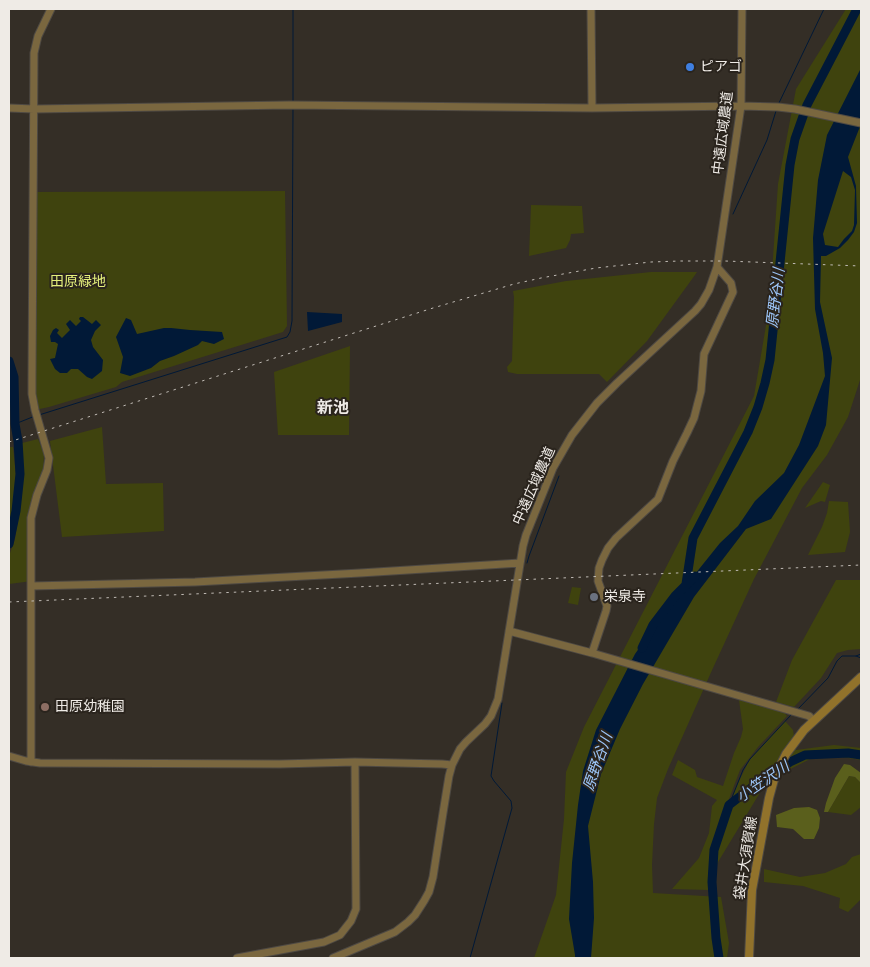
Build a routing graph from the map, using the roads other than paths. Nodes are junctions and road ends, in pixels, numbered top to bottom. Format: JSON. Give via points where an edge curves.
{"nodes":[{"id":1,"x":51,"y":9,"type":"edge"},
{"id":2,"x":591,"y":9,"type":"edge"},
{"id":3,"x":742,"y":9,"type":"edge"},
{"id":4,"x":741,"y":106,"type":"junction"},
{"id":5,"x":9,"y":108,"type":"edge"},
{"id":6,"x":592,"y":108,"type":"junction"},
{"id":7,"x":34,"y":109,"type":"junction"},
{"id":8,"x":861,"y":123,"type":"edge"},
{"id":9,"x":717,"y":267,"type":"junction"},
{"id":10,"x":520,"y":563,"type":"junction"},
{"id":11,"x":32,"y":586,"type":"junction"},
{"id":12,"x":509,"y":632,"type":"junction"},
{"id":13,"x":592,"y":653,"type":"junction"},
{"id":14,"x":861,"y":677,"type":"edge"},
{"id":15,"x":814,"y":721,"type":"junction"},
{"id":16,"x":9,"y":756,"type":"edge"},
{"id":17,"x":31,"y":762,"type":"junction"},
{"id":18,"x":355,"y":762,"type":"junction"},
{"id":19,"x":452,"y":765,"type":"junction"},
{"id":20,"x":237,"y":958,"type":"edge"},
{"id":21,"x":333,"y":958,"type":"edge"},
{"id":22,"x":749,"y":958,"type":"edge"}],
"edges":[{"from":1,"to":7,"type":"street","via":[[34,53]]},
{"from":2,"to":6,"type":"street"},
{"from":3,"to":4,"type":"street","name":"中遠広域農道"},
{"from":4,"to":6,"type":"street"},
{"from":4,"to":8,"type":"street","via":[[807,111]]},
{"from":4,"to":9,"type":"street","name":"中遠広域農道"},
{"from":5,"to":7,"type":"street"},
{"from":6,"to":7,"type":"street","via":[[289,105]]},
{"from":7,"to":11,"type":"street","via":[[32,394],[49,458],[31,518]]},
{"from":9,"to":10,"type":"street","name":"中遠広域農道","via":[[705,298],[695,311],[597,403],[572,435],[553,468],[526,535]]},
{"from":9,"to":13,"type":"street","via":[[731,283],[733,292],[704,354],[701,391],[694,418],[658,499],[616,538],[602,560],[598,581],[607,606]]},
{"from":10,"to":11,"type":"street","via":[[195,582]]},
{"from":10,"to":12,"type":"street","name":"中遠広域農道"},
{"from":11,"to":17,"type":"street"},
{"from":12,"to":13,"type":"street"},
{"from":12,"to":19,"type":"street","name":"中遠広域農道","via":[[494,708],[485,724],[460,749]]},
{"from":13,"to":15,"type":"street","via":[[809,716]]},
{"from":14,"to":15,"type":"main road","name":"袋井大須賀線"},
{"from":15,"to":22,"type":"main road","name":"袋井大須賀線","via":[[786,754],[775,776],[752,890]]},
{"from":16,"to":17,"type":"street"},
{"from":17,"to":18,"type":"street"},
{"from":18,"to":19,"type":"street"},
{"from":18,"to":20,"type":"street","via":[[356,909],[351,921],[340,935],[324,942]]},
{"from":19,"to":21,"type":"street","name":"中遠広域農道","via":[[433,877],[424,901],[415,915],[395,932]]}]}
